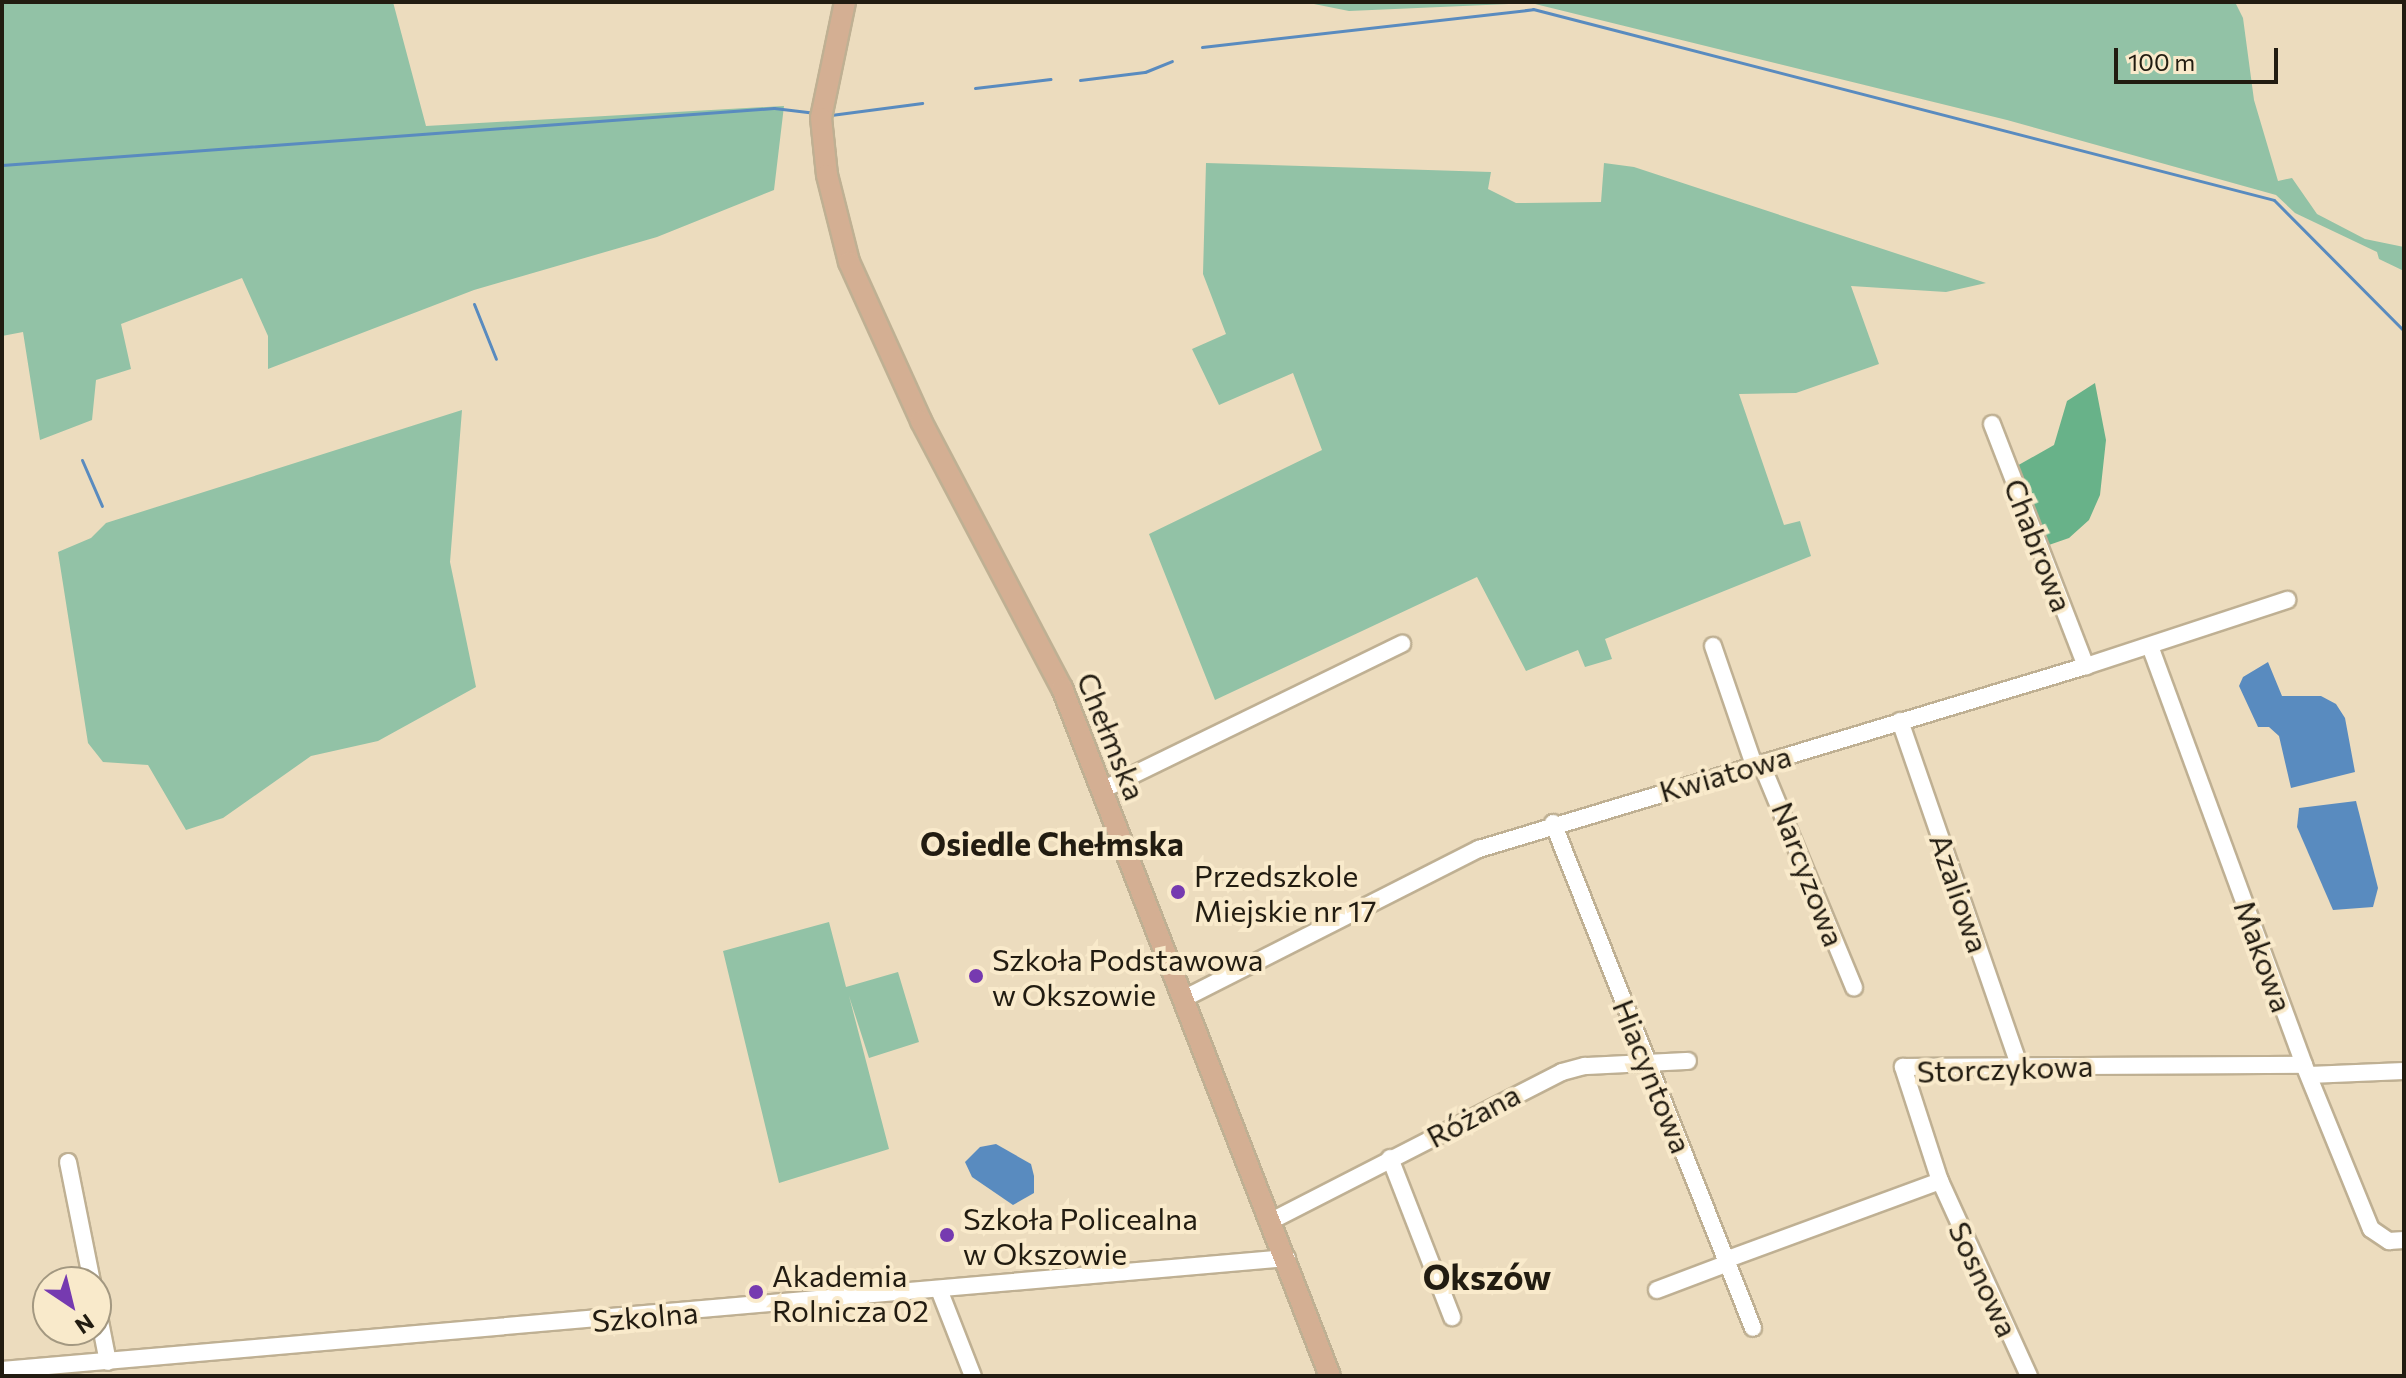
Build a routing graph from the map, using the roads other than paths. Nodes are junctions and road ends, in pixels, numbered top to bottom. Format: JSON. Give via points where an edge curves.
{"nodes":[{"id":1,"x":845,"y":2,"type":"edge"},
{"id":2,"x":1992,"y":424,"type":"dead end"},
{"id":3,"x":2287,"y":600,"type":"dead end"},
{"id":4,"x":1402,"y":644,"type":"dead end"},
{"id":5,"x":1713,"y":646,"type":"dead end"},
{"id":6,"x":2150,"y":646,"type":"junction"},
{"id":7,"x":2086,"y":666,"type":"junction"},
{"id":8,"x":1900,"y":721,"type":"junction"},
{"id":9,"x":1758,"y":764,"type":"junction"},
{"id":10,"x":1102,"y":790,"type":"junction"},
{"id":11,"x":1553,"y":823,"type":"junction"},
{"id":12,"x":1854,"y":988,"type":"dead end"},
{"id":13,"x":1183,"y":999,"type":"junction"},
{"id":14,"x":1688,"y":1061,"type":"dead end"},
{"id":15,"x":1645,"y":1062,"type":"junction"},
{"id":16,"x":2019,"y":1065,"type":"junction"},
{"id":17,"x":2306,"y":1070,"type":"junction"},
{"id":18,"x":2404,"y":1071,"type":"edge"},
{"id":19,"x":1390,"y":1158,"type":"junction"},
{"id":20,"x":68,"y":1162,"type":"dead end"},
{"id":21,"x":1940,"y":1181,"type":"junction"},
{"id":22,"x":1273,"y":1220,"type":"junction"},
{"id":23,"x":2404,"y":1240,"type":"edge"},
{"id":24,"x":1287,"y":1258,"type":"junction"},
{"id":25,"x":1728,"y":1261,"type":"junction"},
{"id":26,"x":89,"y":1266,"type":"edge"},
{"id":27,"x":1657,"y":1290,"type":"dead end"},
{"id":28,"x":940,"y":1292,"type":"junction"},
{"id":29,"x":1452,"y":1317,"type":"dead end"},
{"id":30,"x":1753,"y":1328,"type":"dead end"},
{"id":31,"x":105,"y":1346,"type":"edge"},
{"id":32,"x":108,"y":1362,"type":"junction"},
{"id":33,"x":2,"y":1370,"type":"edge"},
{"id":34,"x":973,"y":1376,"type":"edge"},
{"id":35,"x":1330,"y":1376,"type":"edge"},
{"id":36,"x":2029,"y":1376,"type":"edge"}],
"edges":[{"from":1,"to":10,"type":"main road","name":"Chełmska","via":[[822,105],[844,246],[921,421],[1056,675]]},
{"from":2,"to":7,"type":"street","name":"Chabrowa"},
{"from":3,"to":6,"type":"street","name":"Kwiatowa"},
{"from":4,"to":10,"type":"street"},
{"from":5,"to":9,"type":"street","name":"Narcyzowa"},
{"from":6,"to":7,"type":"street","name":"Kwiatowa"},
{"from":6,"to":17,"type":"street","name":"Makowa"},
{"from":7,"to":8,"type":"street","name":"Kwiatowa"},
{"from":8,"to":9,"type":"street","name":"Kwiatowa"},
{"from":8,"to":16,"type":"street","name":"Azaliowa"},
{"from":9,"to":11,"type":"street","name":"Kwiatowa"},
{"from":9,"to":12,"type":"street","name":"Narcyzowa"},
{"from":10,"to":13,"type":"main road","name":"Chełmska"},
{"from":11,"to":13,"type":"street","name":"Kwiatowa","via":[[1479,849]]},
{"from":11,"to":15,"type":"street","name":"Hiacyntowa"},
{"from":13,"to":22,"type":"main road","name":"Chełmska"},
{"from":14,"to":15,"type":"street","name":"Różana"},
{"from":15,"to":19,"type":"street","name":"Różana","via":[[1562,1072]]},
{"from":15,"to":25,"type":"street","name":"Hiacyntowa"},
{"from":16,"to":17,"type":"street","name":"Storczykowa"},
{"from":16,"to":21,"type":"street","name":"Storczykowa","via":[[1903,1067]]},
{"from":17,"to":18,"type":"street","name":"Storczykowa"},
{"from":17,"to":23,"type":"street","name":"Makowa","via":[[2371,1229],[2389,1241]]},
{"from":19,"to":22,"type":"street","name":"Różana"},
{"from":19,"to":29,"type":"street"},
{"from":20,"to":26,"type":"street"},
{"from":21,"to":25,"type":"street"},
{"from":21,"to":36,"type":"street","name":"Sosnowa"},
{"from":22,"to":24,"type":"main road","name":"Chełmska"},
{"from":24,"to":28,"type":"street","name":"Szkolna"},
{"from":24,"to":35,"type":"main road","name":"Chełmska"},
{"from":25,"to":27,"type":"street"},
{"from":25,"to":30,"type":"street","name":"Hiacyntowa"},
{"from":28,"to":32,"type":"street","name":"Szkolna"},
{"from":28,"to":34,"type":"street"},
{"from":31,"to":32,"type":"street"},
{"from":32,"to":33,"type":"street","name":"Szkolna"}]}
